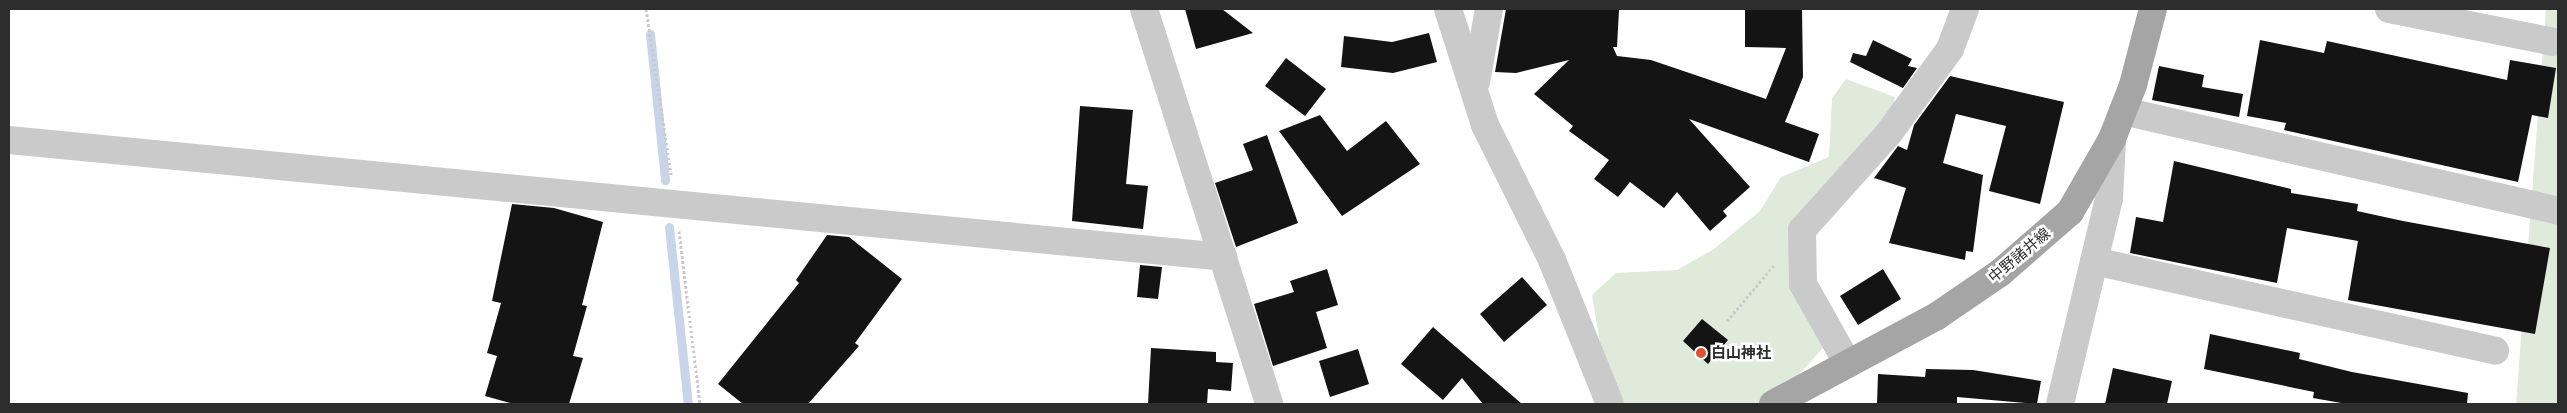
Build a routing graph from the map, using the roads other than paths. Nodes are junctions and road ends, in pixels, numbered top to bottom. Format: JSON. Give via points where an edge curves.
{"nodes":[{"id":1,"x":1144,"y":9,"type":"edge"},
{"id":2,"x":1448,"y":9,"type":"edge"},
{"id":3,"x":1489,"y":9,"type":"edge"},
{"id":4,"x":1965,"y":9,"type":"edge"},
{"id":5,"x":2153,"y":9,"type":"edge"},
{"id":6,"x":2389,"y":9,"type":"edge"},
{"id":7,"x":2554,"y":42,"type":"dead end"},
{"id":8,"x":1475,"y":96,"type":"junction"},
{"id":9,"x":2123,"y":111,"type":"junction"},
{"id":10,"x":2112,"y":139,"type":"junction"},
{"id":11,"x":9,"y":140,"type":"edge"},
{"id":12,"x":2558,"y":211,"type":"edge"},
{"id":13,"x":1223,"y":257,"type":"junction"},
{"id":14,"x":2094,"y":261,"type":"junction"},
{"id":15,"x":2495,"y":351,"type":"dead end"},
{"id":16,"x":1848,"y":364,"type":"junction"},
{"id":17,"x":1597,"y":372,"type":"junction"},
{"id":18,"x":1269,"y":404,"type":"edge"},
{"id":19,"x":1592,"y":404,"type":"edge"},
{"id":20,"x":1610,"y":404,"type":"edge"},
{"id":21,"x":1774,"y":404,"type":"edge"},
{"id":22,"x":2060,"y":404,"type":"edge"}],
"edges":[{"from":1,"to":13,"type":"street"},
{"from":2,"to":8,"type":"street"},
{"from":3,"to":8,"type":"street","via":[[1479,45]]},
{"from":4,"to":16,"type":"street","via":[[1950,49],[1889,133],[1802,230],[1803,284]]},
{"from":5,"to":9,"type":"main road","name":"中野諸井線"},
{"from":6,"to":7,"type":"street"},
{"from":8,"to":17,"type":"street","via":[[1552,260]]},
{"from":9,"to":10,"type":"main road","name":"中野諸井線"},
{"from":9,"to":12,"type":"street"},
{"from":10,"to":14,"type":"street","via":[[2109,199]]},
{"from":10,"to":16,"type":"main road","name":"中野諸井線","via":[[2070,212],[2000,273],[1938,316]]},
{"from":11,"to":13,"type":"street"},
{"from":13,"to":18,"type":"street"},
{"from":14,"to":15,"type":"street"},
{"from":14,"to":22,"type":"street"},
{"from":16,"to":21,"type":"main road","name":"中野諸井線"},
{"from":17,"to":19,"type":"street"},
{"from":17,"to":20,"type":"street"}]}
